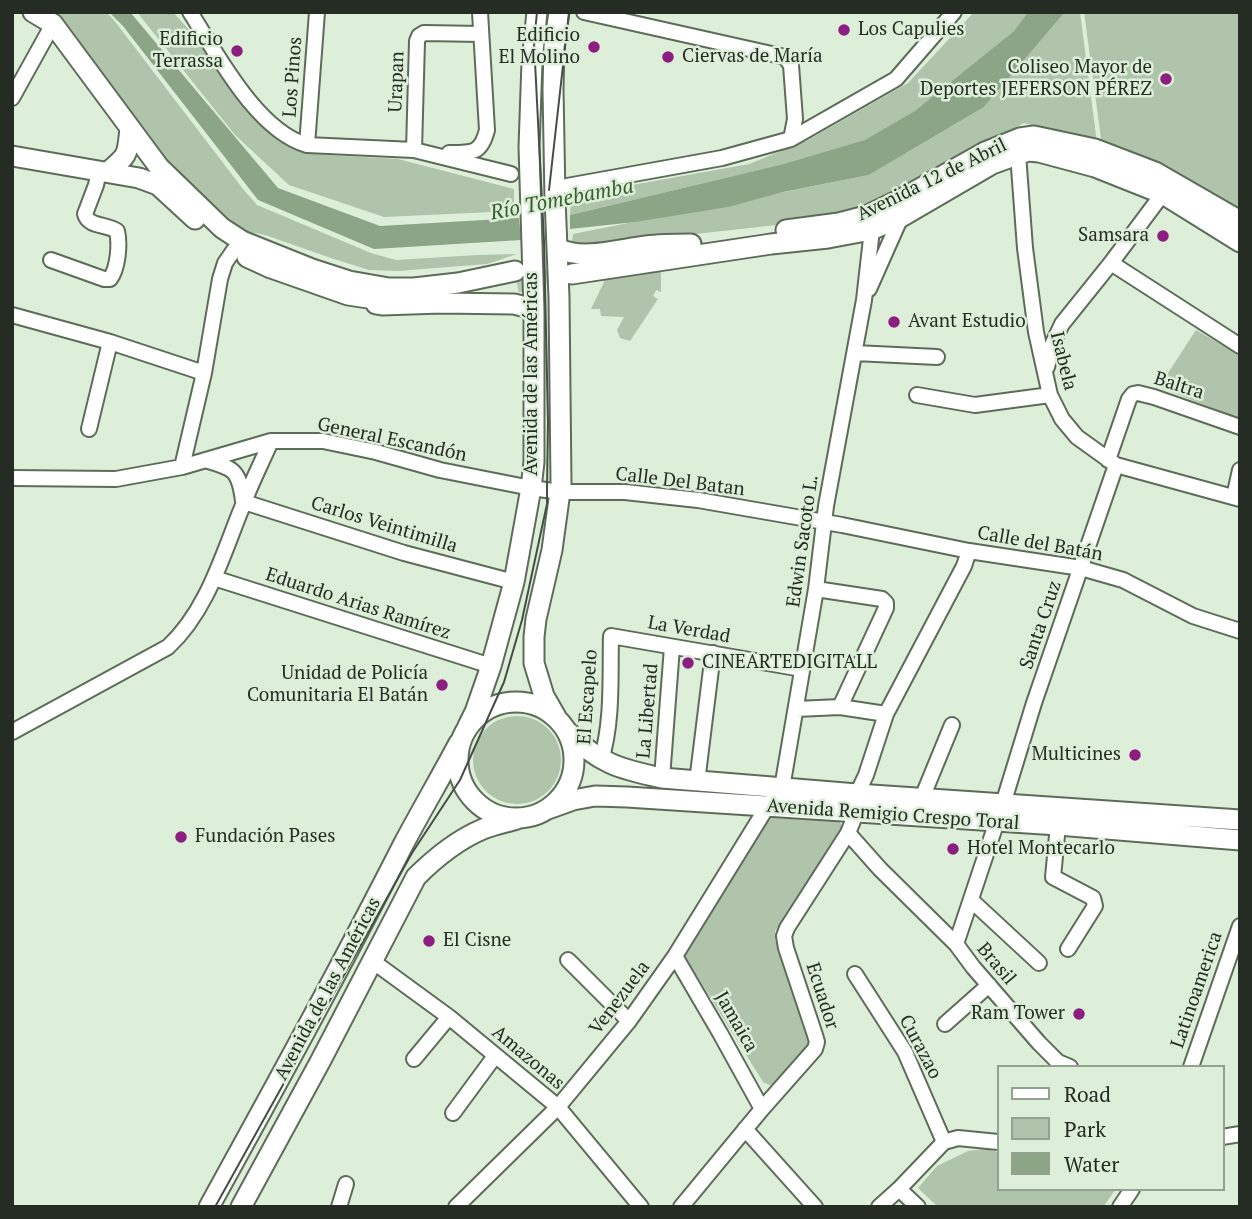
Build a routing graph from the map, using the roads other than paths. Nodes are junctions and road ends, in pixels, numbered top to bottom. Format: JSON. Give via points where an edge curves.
{"nodes":[{"id":1,"x":33,"y":12,"type":"edge"},
{"id":2,"x":190,"y":12,"type":"edge"},
{"id":3,"x":317,"y":12,"type":"edge"},
{"id":4,"x":480,"y":12,"type":"edge"},
{"id":5,"x":537,"y":12,"type":"edge"},
{"id":6,"x":559,"y":12,"type":"edge"},
{"id":7,"x":584,"y":12,"type":"edge"},
{"id":8,"x":954,"y":12,"type":"edge"},
{"id":9,"x":53,"y":24,"type":"junction"},
{"id":10,"x":481,"y":34,"type":"junction"},
{"id":11,"x":12,"y":98,"type":"edge"},
{"id":12,"x":130,"y":128,"type":"junction"},
{"id":13,"x":791,"y":139,"type":"junction"},
{"id":14,"x":307,"y":145,"type":"junction"},
{"id":15,"x":418,"y":151,"type":"junction"},
{"id":16,"x":1018,"y":153,"type":"junction"},
{"id":17,"x":148,"y":154,"type":"junction"},
{"id":18,"x":12,"y":156,"type":"edge"},
{"id":19,"x":722,"y":159,"type":"junction"},
{"id":20,"x":555,"y":164,"type":"junction"},
{"id":21,"x":110,"y":173,"type":"junction"},
{"id":22,"x":511,"y":174,"type":"dead end"},
{"id":23,"x":1168,"y":188,"type":"junction"},
{"id":24,"x":561,"y":193,"type":"junction"},
{"id":25,"x":901,"y":217,"type":"junction"},
{"id":26,"x":873,"y":221,"type":"junction"},
{"id":27,"x":1240,"y":221,"type":"edge"},
{"id":28,"x":1240,"y":242,"type":"edge"},
{"id":29,"x":771,"y":244,"type":"junction"},
{"id":30,"x":533,"y":248,"type":"junction"},
{"id":31,"x":234,"y":250,"type":"junction"},
{"id":32,"x":564,"y":257,"type":"junction"},
{"id":33,"x":51,"y":260,"type":"dead end"},
{"id":34,"x":1111,"y":263,"type":"junction"},
{"id":35,"x":516,"y":277,"type":"tunnel mouth"},
{"id":36,"x":349,"y":288,"type":"junction"},
{"id":37,"x":559,"y":298,"type":"junction"},
{"id":38,"x":864,"y":300,"type":"junction"},
{"id":39,"x":534,"y":311,"type":"junction"},
{"id":40,"x":12,"y":315,"type":"edge"},
{"id":41,"x":110,"y":342,"type":"junction"},
{"id":42,"x":1240,"y":346,"type":"edge"},
{"id":43,"x":855,"y":353,"type":"junction"},
{"id":44,"x":937,"y":357,"type":"dead end"},
{"id":45,"x":1045,"y":371,"type":"junction"},
{"id":46,"x":204,"y":373,"type":"junction"},
{"id":47,"x":1050,"y":395,"type":"junction"},
{"id":48,"x":917,"y":396,"type":"dead end"},
{"id":49,"x":1240,"y":427,"type":"edge"},
{"id":50,"x":89,"y":429,"type":"dead end"},
{"id":51,"x":271,"y":440,"type":"junction"},
{"id":52,"x":205,"y":460,"type":"junction"},
{"id":53,"x":1112,"y":462,"type":"junction"},
{"id":54,"x":181,"y":467,"type":"junction"},
{"id":55,"x":1240,"y":470,"type":"edge"},
{"id":56,"x":12,"y":478,"type":"edge"},
{"id":57,"x":531,"y":488,"type":"junction"},
{"id":58,"x":561,"y":492,"type":"junction"},
{"id":59,"x":1237,"y":498,"type":"edge"},
{"id":60,"x":244,"y":502,"type":"junction"},
{"id":61,"x":824,"y":523,"type":"junction"},
{"id":62,"x":969,"y":551,"type":"junction"},
{"id":63,"x":1081,"y":568,"type":"junction"},
{"id":64,"x":214,"y":578,"type":"junction"},
{"id":65,"x":514,"y":582,"type":"junction"},
{"id":66,"x":816,"y":589,"type":"junction"},
{"id":67,"x":1193,"y":616,"type":"junction"},
{"id":68,"x":1186,"y":630,"type":"dead end"},
{"id":69,"x":1240,"y":631,"type":"edge"},
{"id":70,"x":611,"y":636,"type":"joint"},
{"id":71,"x":672,"y":647,"type":"junction"},
{"id":72,"x":713,"y":653,"type":"junction"},
{"id":73,"x":491,"y":666,"type":"junction"},
{"id":74,"x":802,"y":669,"type":"junction"},
{"id":75,"x":840,"y":707,"type":"junction"},
{"id":76,"x":796,"y":709,"type":"junction"},
{"id":77,"x":1041,"y":711,"type":"dead end"},
{"id":78,"x":886,"y":715,"type":"junction"},
{"id":79,"x":561,"y":724,"type":"junction"},
{"id":80,"x":952,"y":725,"type":"dead end"},
{"id":81,"x":12,"y":732,"type":"edge"},
{"id":82,"x":463,"y":734,"type":"junction"},
{"id":83,"x":601,"y":760,"type":"junction"},
{"id":84,"x":1017,"y":760,"type":"junction"},
{"id":85,"x":662,"y":778,"type":"junction"},
{"id":86,"x":697,"y":782,"type":"junction"},
{"id":87,"x":782,"y":788,"type":"junction"},
{"id":88,"x":922,"y":798,"type":"junction"},
{"id":89,"x":857,"y":803,"type":"junction"},
{"id":90,"x":767,"y":807,"type":"junction"},
{"id":91,"x":548,"y":809,"type":"junction"},
{"id":92,"x":1000,"y":813,"type":"junction"},
{"id":93,"x":520,"y":818,"type":"junction"},
{"id":94,"x":1240,"y":820,"type":"edge"},
{"id":95,"x":1058,"y":825,"type":"junction"},
{"id":96,"x":848,"y":833,"type":"junction"},
{"id":97,"x":1240,"y":840,"type":"edge"},
{"id":98,"x":971,"y":900,"type":"junction"},
{"id":99,"x":1239,"y":929,"type":"edge"},
{"id":100,"x":956,"y":944,"type":"junction"},
{"id":101,"x":1068,"y":949,"type":"dead end"},
{"id":102,"x":675,"y":957,"type":"junction"},
{"id":103,"x":372,"y":960,"type":"junction"},
{"id":104,"x":568,"y":960,"type":"dead end"},
{"id":105,"x":1039,"y":963,"type":"dead end"},
{"id":106,"x":855,"y":974,"type":"dead end"},
{"id":107,"x":989,"y":985,"type":"junction"},
{"id":108,"x":449,"y":1017,"type":"junction"},
{"id":109,"x":629,"y":1021,"type":"junction"},
{"id":110,"x":945,"y":1024,"type":"dead end"},
{"id":111,"x":495,"y":1056,"type":"junction"},
{"id":112,"x":414,"y":1059,"type":"dead end"},
{"id":113,"x":1061,"y":1065,"type":"edge"},
{"id":114,"x":1192,"y":1065,"type":"edge"},
{"id":115,"x":558,"y":1107,"type":"junction"},
{"id":116,"x":762,"y":1108,"type":"junction"},
{"id":117,"x":453,"y":1114,"type":"dead end"},
{"id":118,"x":745,"y":1129,"type":"junction"},
{"id":119,"x":944,"y":1142,"type":"junction"},
{"id":120,"x":996,"y":1142,"type":"edge"},
{"id":121,"x":346,"y":1184,"type":"dead end"},
{"id":122,"x":899,"y":1189,"type":"junction"},
{"id":123,"x":1131,"y":1191,"type":"edge"},
{"id":124,"x":209,"y":1207,"type":"edge"},
{"id":125,"x":241,"y":1207,"type":"edge"},
{"id":126,"x":339,"y":1207,"type":"edge"},
{"id":127,"x":456,"y":1207,"type":"edge"},
{"id":128,"x":641,"y":1207,"type":"edge"},
{"id":129,"x":681,"y":1207,"type":"edge"},
{"id":130,"x":815,"y":1207,"type":"edge"},
{"id":131,"x":879,"y":1207,"type":"edge"},
{"id":132,"x":918,"y":1207,"type":"edge"},
{"id":133,"x":1120,"y":1207,"type":"edge"}],
"edges":[{"from":1,"to":9,"type":"main road"},
{"from":2,"to":14,"type":"street","via":[[258,112],[296,142]]},
{"from":3,"to":14,"type":"street","name":"Los Pinos"},
{"from":4,"to":10,"type":"street"},
{"from":5,"to":30,"type":"main road","name":"Avenida de las Américas","via":[[529,148]]},
{"from":6,"to":20,"type":"main road","name":"Avenida de las Américas","via":[[554,57]]},
{"from":7,"to":13,"type":"street","via":[[785,57],[791,65],[795,119]]},
{"from":8,"to":13,"type":"street","via":[[896,79]]},
{"from":9,"to":11,"type":"street"},
{"from":9,"to":12,"type":"main road"},
{"from":10,"to":15,"type":"street","name":"Urapan","via":[[419,36]]},
{"from":10,"to":15,"type":"street","via":[[484,144],[463,153]]},
{"from":12,"to":17,"type":"main road"},
{"from":12,"to":21,"type":"main road","via":[[126,155]]},
{"from":13,"to":19,"type":"street"},
{"from":14,"to":15,"type":"street"},
{"from":15,"to":22,"type":"street"},
{"from":16,"to":23,"type":"main road","name":"Avenida 12 de Abril","via":[[1039,152]]},
{"from":16,"to":25,"type":"main road","name":"Avenida 12 de Abril"},
{"from":16,"to":45,"type":"street","name":"Isabela","via":[[1030,286]]},
{"from":17,"to":21,"type":"main road"},
{"from":17,"to":36,"type":"main road","via":[[222,228]]},
{"from":18,"to":21,"type":"main road"},
{"from":19,"to":20,"type":"street","via":[[713,153],[571,176]]},
{"from":19,"to":24,"type":"street"},
{"from":20,"to":24,"type":"main road","name":"Avenida de las Américas"},
{"from":21,"to":31,"type":"main road","via":[[158,185]]},
{"from":21,"to":33,"type":"street","via":[[96,185],[85,214],[89,222],[117,231],[114,274],[104,279]]},
{"from":23,"to":26,"type":"main road","name":"Avenida 12 de Abril","via":[[1155,172],[1096,149],[1034,136],[985,152]]},
{"from":23,"to":27,"type":"main road","name":"Avenida 12 de Abril"},
{"from":23,"to":28,"type":"main road","name":"Avenida 12 de Abril"},
{"from":23,"to":34,"type":"street"},
{"from":24,"to":32,"type":"main road","name":"Avenida de las Américas"},
{"from":25,"to":26,"type":"main road","name":"Avenida 12 de Abril"},
{"from":25,"to":38,"type":"street","name":"Edwin Sacoto L."},
{"from":26,"to":29,"type":"main road","name":"Avenida 12 de Abril","via":[[828,239]]},
{"from":26,"to":32,"type":"main road","name":"Avenida 12 de Abril"},
{"from":26,"to":38,"type":"street","name":"Edwin Sacoto L."},
{"from":29,"to":32,"type":"main road"},
{"from":29,"to":37,"type":"main road","via":[[727,256],[582,278],[573,281]]},
{"from":30,"to":36,"type":"main road","via":[[513,266],[470,276]]},
{"from":30,"to":39,"type":"main road","name":"Avenida de las Américas"},
{"from":31,"to":36,"type":"main road","via":[[271,268]]},
{"from":31,"to":46,"type":"street","via":[[220,279]]},
{"from":32,"to":37,"type":"main road","name":"Avenida de las Américas"},
{"from":34,"to":42,"type":"street"},
{"from":34,"to":45,"type":"street","via":[[1062,324]]},
{"from":35,"to":36,"type":"main road","via":[[434,299],[388,301]]},
{"from":36,"to":39,"type":"main road","via":[[363,301],[382,305],[514,304]]},
{"from":37,"to":58,"type":"main road","name":"Avenida de las Américas"},
{"from":38,"to":43,"type":"street","name":"Edwin Sacoto L."},
{"from":39,"to":57,"type":"main road","name":"Avenida de las Américas"},
{"from":40,"to":41,"type":"street"},
{"from":41,"to":46,"type":"street"},
{"from":41,"to":50,"type":"street"},
{"from":43,"to":44,"type":"street"},
{"from":43,"to":61,"type":"street","name":"Edwin Sacoto L."},
{"from":45,"to":47,"type":"street","name":"Isabela"},
{"from":46,"to":54,"type":"street"},
{"from":47,"to":48,"type":"street","via":[[975,405]]},
{"from":47,"to":53,"type":"street","name":"Isabela","via":[[1077,437]]},
{"from":49,"to":53,"type":"street","name":"Baltra","via":[[1133,394]]},
{"from":51,"to":52,"type":"street","name":"General Escandón"},
{"from":51,"to":57,"type":"street","name":"General Escandón","via":[[323,441]]},
{"from":51,"to":60,"type":"street"},
{"from":52,"to":54,"type":"street","name":"General Escandón"},
{"from":52,"to":60,"type":"street","via":[[228,467],[238,476]]},
{"from":53,"to":59,"type":"street","name":"Isabela"},
{"from":53,"to":63,"type":"street","name":"Santa Cruz"},
{"from":54,"to":56,"type":"street","name":"General Escandón","via":[[116,479]]},
{"from":55,"to":59,"type":"street"},
{"from":57,"to":58,"type":"street","name":"Calle Del Batan"},
{"from":57,"to":65,"type":"main road","name":"Avenida de las Américas"},
{"from":58,"to":61,"type":"street","name":"Calle Del Batan","via":[[654,494]]},
{"from":58,"to":79,"type":"main road","name":"Avenida de las Américas","via":[[536,618],[534,663],[544,696]]},
{"from":60,"to":64,"type":"street"},
{"from":60,"to":65,"type":"street","name":"Carlos Veintimilla"},
{"from":61,"to":62,"type":"street","name":"Calle del Batán"},
{"from":61,"to":66,"type":"street","name":"Edwin Sacoto L."},
{"from":62,"to":63,"type":"street","name":"Calle del Batán"},
{"from":62,"to":78,"type":"street","name":"Ecuador"},
{"from":63,"to":67,"type":"street","name":"Calle del Batán","via":[[1123,580]]},
{"from":63,"to":84,"type":"street","name":"Santa Cruz"},
{"from":64,"to":73,"type":"street","name":"Eduardo Arias Ramírez"},
{"from":64,"to":81,"type":"street","via":[[191,620],[168,647]]},
{"from":65,"to":73,"type":"main road","name":"Avenida de las Américas"},
{"from":66,"to":74,"type":"street","name":"Edwin Sacoto L."},
{"from":66,"to":75,"type":"street","via":[[886,603]]},
{"from":67,"to":68,"type":"street"},
{"from":67,"to":69,"type":"street","name":"Calle del Batán"},
{"from":70,"to":71,"type":"street","name":"La Verdad"},
{"from":70,"to":83,"type":"street","name":"El Escapelo","via":[[606,746]]},
{"from":71,"to":72,"type":"street","name":"La Verdad"},
{"from":71,"to":85,"type":"street","name":"La Libertad"},
{"from":72,"to":74,"type":"street","name":"La Verdad"},
{"from":72,"to":86,"type":"street"},
{"from":73,"to":82,"type":"main road","name":"Avenida de las Américas"},
{"from":74,"to":76,"type":"street","name":"Edwin Sacoto L."},
{"from":75,"to":76,"type":"street"},
{"from":75,"to":78,"type":"street"},
{"from":76,"to":87,"type":"street","name":"Edwin Sacoto L."},
{"from":77,"to":84,"type":"street","name":"Santa Cruz","via":[[1027,754]]},
{"from":78,"to":89,"type":"street","name":"Ecuador"},
{"from":79,"to":82,"type":"main road","via":[[545,709],[505,702],[484,711]]},
{"from":79,"to":83,"type":"main road","name":"Avenida Remigio Crespo Toral"},
{"from":79,"to":91,"type":"main road","via":[[573,745],[573,774],[559,800]]},
{"from":80,"to":88,"type":"street"},
{"from":82,"to":93,"type":"main road","via":[[457,768],[464,787],[487,811]]},
{"from":82,"to":124,"type":"main road","name":"Avenida de las Américas"},
{"from":83,"to":85,"type":"main road","name":"Avenida Remigio Crespo Toral"},
{"from":84,"to":92,"type":"street","name":"Santa Cruz"},
{"from":85,"to":86,"type":"main road","name":"Avenida Remigio Crespo Toral"},
{"from":86,"to":87,"type":"main road","name":"Avenida Remigio Crespo Toral"},
{"from":87,"to":89,"type":"main road","name":"Avenida Remigio Crespo Toral"},
{"from":87,"to":90,"type":"street","name":"Venezuela"},
{"from":88,"to":89,"type":"main road","name":"Avenida Remigio Crespo Toral"},
{"from":88,"to":92,"type":"main road","name":"Avenida Remigio Crespo Toral"},
{"from":89,"to":90,"type":"main road","name":"Avenida Remigio Crespo Toral"},
{"from":89,"to":92,"type":"main road","name":"Avenida Remigio Crespo Toral"},
{"from":89,"to":96,"type":"street","name":"Ecuador"},
{"from":90,"to":91,"type":"main road","name":"Avenida Remigio Crespo Toral","via":[[595,796]]},
{"from":90,"to":102,"type":"street","name":"Venezuela"},
{"from":91,"to":93,"type":"main road"},
{"from":92,"to":94,"type":"main road","name":"Avenida Remigio Crespo Toral"},
{"from":92,"to":95,"type":"main road","name":"Avenida Remigio Crespo Toral"},
{"from":92,"to":98,"type":"street","name":"Brasil"},
{"from":93,"to":103,"type":"main road","name":"Avenida de las Américas","via":[[484,828],[433,859],[416,877]]},
{"from":95,"to":97,"type":"main road","name":"Avenida Remigio Crespo Toral"},
{"from":95,"to":101,"type":"street","via":[[1053,877],[1093,898],[1096,906]]},
{"from":96,"to":100,"type":"street"},
{"from":96,"to":116,"type":"street","name":"Ecuador","via":[[784,936],[817,1042],[815,1049]]},
{"from":98,"to":100,"type":"street","name":"Brasil"},
{"from":98,"to":105,"type":"street"},
{"from":99,"to":114,"type":"street","name":"Latinoamerica"},
{"from":100,"to":107,"type":"street","name":"Brasil"},
{"from":102,"to":109,"type":"street","name":"Venezuela"},
{"from":102,"to":116,"type":"street","name":"Jamaica"},
{"from":103,"to":108,"type":"street","name":"Amazonas"},
{"from":103,"to":125,"type":"main road","name":"Avenida de las Américas"},
{"from":104,"to":109,"type":"street"},
{"from":106,"to":119,"type":"street","name":"Curazao","via":[[905,1052]]},
{"from":107,"to":110,"type":"street"},
{"from":107,"to":113,"type":"street","name":"Brasil"},
{"from":108,"to":111,"type":"street","name":"Amazonas"},
{"from":108,"to":112,"type":"street"},
{"from":109,"to":115,"type":"street","name":"Venezuela"},
{"from":111,"to":115,"type":"street","name":"Amazonas"},
{"from":111,"to":117,"type":"street"},
{"from":115,"to":127,"type":"street","name":"Venezuela"},
{"from":115,"to":128,"type":"street","name":"Amazonas"},
{"from":116,"to":118,"type":"street","name":"Ecuador"},
{"from":118,"to":129,"type":"street","name":"Ecuador"},
{"from":118,"to":130,"type":"street"},
{"from":119,"to":120,"type":"street","via":[[958,1138]]},
{"from":119,"to":122,"type":"street"},
{"from":121,"to":126,"type":"street"},
{"from":122,"to":131,"type":"street"},
{"from":122,"to":132,"type":"street"},
{"from":123,"to":133,"type":"street"}]}
